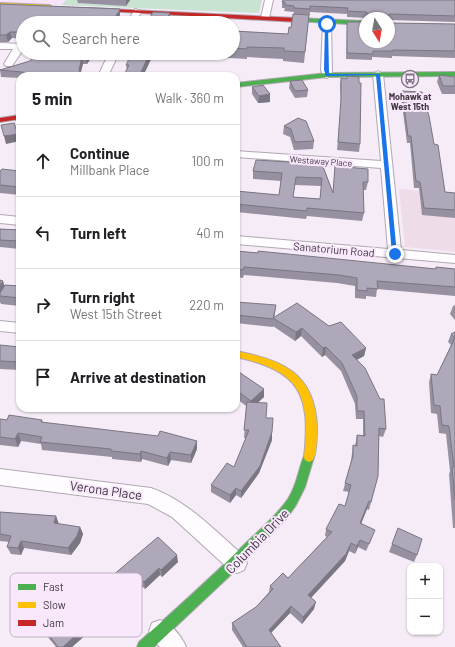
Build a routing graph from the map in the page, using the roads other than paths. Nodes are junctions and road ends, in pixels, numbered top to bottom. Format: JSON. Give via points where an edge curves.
{"nodes":[{"id":1,"x":269,"y":0,"type":"edge"},
{"id":2,"x":0,"y":4,"type":"edge"},
{"id":3,"x":60,"y":7,"type":"edge"},
{"id":4,"x":83,"y":8,"type":"edge"},
{"id":5,"x":138,"y":11,"type":"junction"},
{"id":6,"x":135,"y":16,"type":"edge"},
{"id":7,"x":229,"y":16,"type":"edge"},
{"id":8,"x":240,"y":17,"type":"edge"},
{"id":9,"x":265,"y":18,"type":"junction"},
{"id":10,"x":327,"y":21,"type":"junction"},
{"id":11,"x":359,"y":23,"type":"edge"},
{"id":12,"x":0,"y":46,"type":"edge"},
{"id":13,"x":16,"y":47,"type":"edge"},
{"id":14,"x":16,"y":54,"type":"edge"},
{"id":15,"x":111,"y":60,"type":"edge"},
{"id":16,"x":9,"y":64,"type":"dead end"},
{"id":17,"x":105,"y":72,"type":"edge"},
{"id":18,"x":378,"y":74,"type":"junction"},
{"id":19,"x":455,"y":74,"type":"edge"},
{"id":20,"x":327,"y":75,"type":"junction"},
{"id":21,"x":240,"y":85,"type":"edge"},
{"id":22,"x":16,"y":118,"type":"edge"},
{"id":23,"x":0,"y":120,"type":"edge"},
{"id":24,"x":257,"y":143,"type":"dead end"},
{"id":25,"x":240,"y":154,"type":"edge"},
{"id":26,"x":254,"y":156,"type":"junction"},
{"id":27,"x":387,"y":165,"type":"junction"},
{"id":28,"x":0,"y":219,"type":"edge"},
{"id":29,"x":16,"y":221,"type":"edge"},
{"id":30,"x":240,"y":240,"type":"edge"},
{"id":31,"x":395,"y":254,"type":"junction"},
{"id":32,"x":455,"y":259,"type":"edge"},
{"id":33,"x":0,"y":326,"type":"edge"},
{"id":34,"x":16,"y":328,"type":"edge"},
{"id":35,"x":240,"y":355,"type":"edge"},
{"id":36,"x":0,"y":477,"type":"edge"},
{"id":37,"x":237,"y":563,"type":"junction"},
{"id":38,"x":160,"y":631,"type":"junction"},
{"id":39,"x":144,"y":647,"type":"edge"},
{"id":40,"x":175,"y":647,"type":"edge"}],
"edges":[{"from":1,"to":9,"type":"street"},
{"from":2,"to":3,"type":"street"},
{"from":4,"to":5,"type":"street"},
{"from":5,"to":6,"type":"street"},
{"from":5,"to":7,"type":"street"},
{"from":8,"to":9,"type":"street"},
{"from":9,"to":10,"type":"street"},
{"from":10,"to":11,"type":"street"},
{"from":10,"to":20,"type":"street"},
{"from":12,"to":13,"type":"street"},
{"from":14,"to":16,"type":"street"},
{"from":15,"to":17,"type":"street"},
{"from":18,"to":19,"type":"street"},
{"from":18,"to":20,"type":"street"},
{"from":18,"to":27,"type":"street"},
{"from":20,"to":21,"type":"street"},
{"from":22,"to":23,"type":"street"},
{"from":24,"to":26,"type":"street"},
{"from":25,"to":26,"type":"street","name":"Westaway Place"},
{"from":26,"to":27,"type":"street","name":"Westaway Place"},
{"from":27,"to":31,"type":"street"},
{"from":28,"to":29,"type":"street"},
{"from":30,"to":31,"type":"street","name":"Sanatorium Road"},
{"from":31,"to":32,"type":"street","name":"Sanatorium Road"},
{"from":33,"to":34,"type":"street"},
{"from":35,"to":37,"type":"street","name":"Columbia Drive","via":[[271,361],[292,371],[307,394],[312,424],[303,481],[290,507]]},
{"from":36,"to":37,"type":"street","name":"Verona Place","via":[[151,496],[179,511]]},
{"from":37,"to":38,"type":"street","name":"Columbia Drive"},
{"from":38,"to":39,"type":"street","name":"Columbia Drive"},
{"from":38,"to":40,"type":"street"}]}
